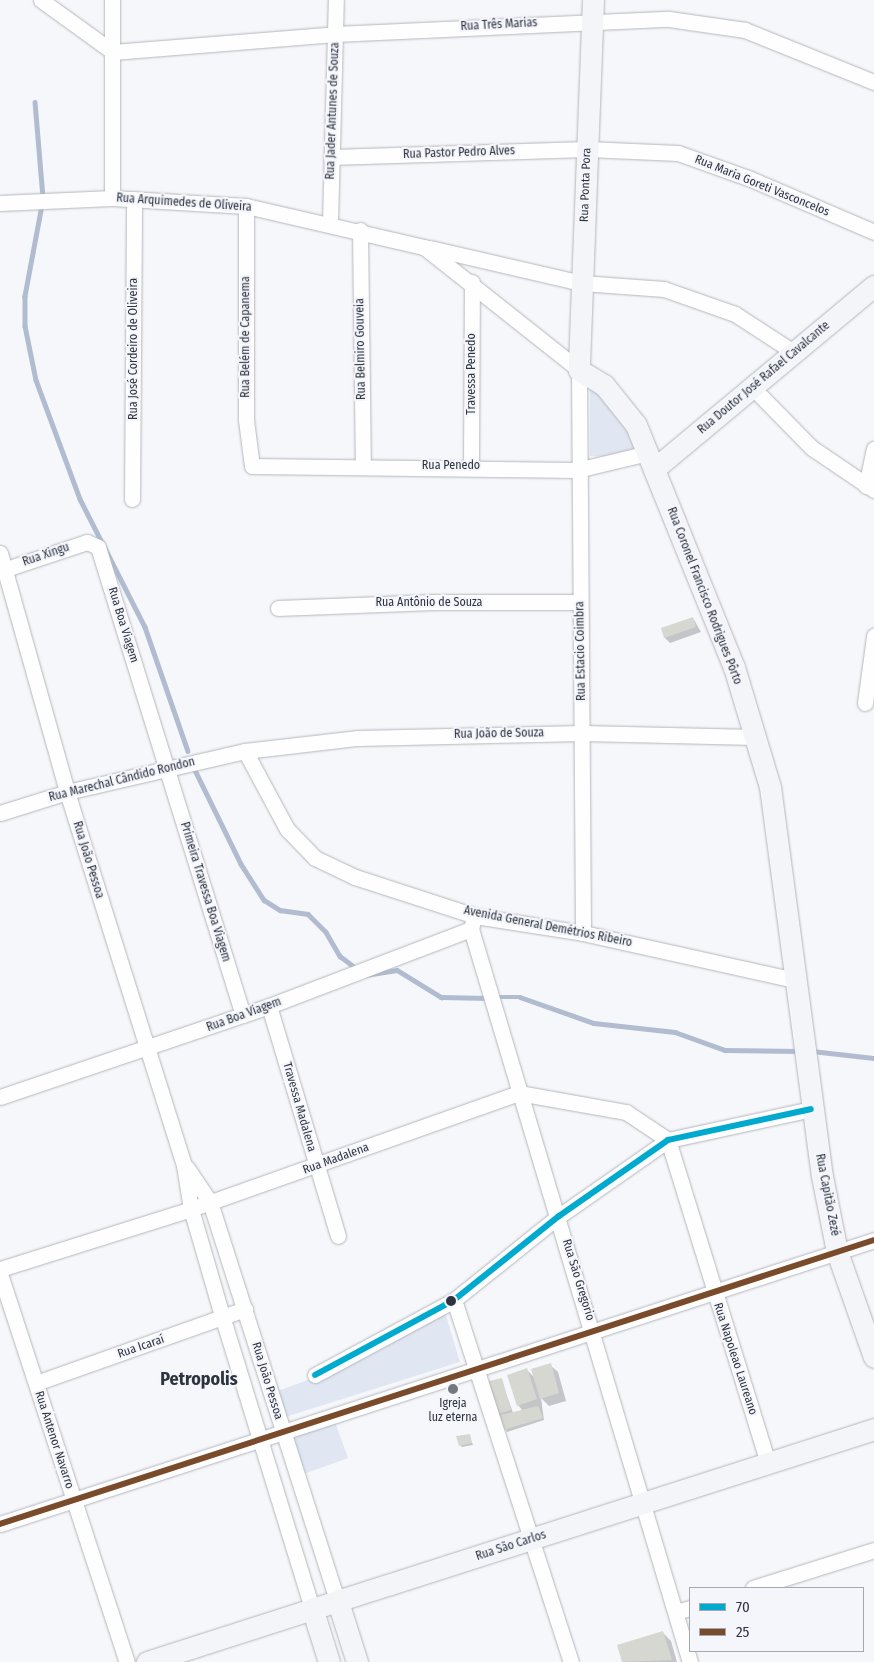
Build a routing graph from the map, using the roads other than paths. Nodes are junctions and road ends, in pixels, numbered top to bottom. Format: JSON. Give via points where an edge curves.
{"nodes":[{"id":1,"x":41,"y":0,"type":"edge"},
{"id":2,"x":112,"y":0,"type":"edge"},
{"id":3,"x":336,"y":0,"type":"edge"},
{"id":4,"x":592,"y":10,"type":"edge"},
{"id":5,"x":335,"y":34,"type":"junction"},
{"id":6,"x":113,"y":52,"type":"junction"},
{"id":7,"x":874,"y":82,"type":"edge"},
{"id":8,"x":588,"y":149,"type":"junction"},
{"id":9,"x":331,"y":157,"type":"junction"},
{"id":10,"x":112,"y":198,"type":"junction"},
{"id":11,"x":134,"y":199,"type":"junction"},
{"id":12,"x":0,"y":203,"type":"edge"},
{"id":13,"x":246,"y":206,"type":"junction"},
{"id":14,"x":330,"y":223,"type":"junction"},
{"id":15,"x":360,"y":230,"type":"junction"},
{"id":16,"x":874,"y":232,"type":"edge"},
{"id":17,"x":424,"y":247,"type":"junction"},
{"id":18,"x":472,"y":282,"type":"junction"},
{"id":19,"x":582,"y":283,"type":"junction"},
{"id":20,"x":874,"y":286,"type":"edge"},
{"id":21,"x":795,"y":353,"type":"junction"},
{"id":22,"x":579,"y":370,"type":"junction"},
{"id":23,"x":753,"y":388,"type":"junction"},
{"id":24,"x":874,"y":449,"type":"edge"},
{"id":25,"x":651,"y":461,"type":"junction"},
{"id":26,"x":252,"y":466,"type":"joint"},
{"id":27,"x":471,"y":466,"type":"junction"},
{"id":28,"x":363,"y":467,"type":"junction"},
{"id":29,"x":577,"y":470,"type":"junction"},
{"id":30,"x":870,"y":488,"type":"edge"},
{"id":31,"x":132,"y":499,"type":"dead end"},
{"id":32,"x":93,"y":541,"type":"joint"},
{"id":33,"x":0,"y":552,"type":"edge"},
{"id":34,"x":2,"y":570,"type":"edge"},
{"id":35,"x":580,"y":602,"type":"junction"},
{"id":36,"x":278,"y":608,"type":"dead end"},
{"id":37,"x":874,"y":636,"type":"edge"},
{"id":38,"x":865,"y":703,"type":"dead end"},
{"id":39,"x":582,"y":733,"type":"junction"},
{"id":40,"x":755,"y":737,"type":"junction"},
{"id":41,"x":244,"y":751,"type":"junction"},
{"id":42,"x":166,"y":768,"type":"junction"},
{"id":43,"x":67,"y":792,"type":"junction"},
{"id":44,"x":0,"y":813,"type":"edge"},
{"id":45,"x":473,"y":922,"type":"junction"},
{"id":46,"x":583,"y":933,"type":"junction"},
{"id":47,"x":795,"y":980,"type":"junction"},
{"id":48,"x":269,"y":1006,"type":"junction"},
{"id":49,"x":243,"y":1015,"type":"junction"},
{"id":50,"x":802,"y":1027,"type":"joint"},
{"id":51,"x":147,"y":1050,"type":"junction"},
{"id":52,"x":519,"y":1093,"type":"junction"},
{"id":53,"x":0,"y":1097,"type":"edge"},
{"id":54,"x":811,"y":1109,"type":"junction"},
{"id":55,"x":668,"y":1140,"type":"junction"},
{"id":56,"x":184,"y":1165,"type":"junction"},
{"id":57,"x":316,"y":1166,"type":"junction"},
{"id":58,"x":210,"y":1202,"type":"junction"},
{"id":59,"x":191,"y":1209,"type":"junction"},
{"id":60,"x":559,"y":1216,"type":"junction"},
{"id":61,"x":338,"y":1236,"type":"dead end"},
{"id":62,"x":874,"y":1240,"type":"edge"},
{"id":63,"x":837,"y":1252,"type":"junction"},
{"id":64,"x":0,"y":1269,"type":"edge"},
{"id":65,"x":0,"y":1274,"type":"edge"},
{"id":66,"x":713,"y":1292,"type":"junction"},
{"id":67,"x":454,"y":1300,"type":"junction"},
{"id":68,"x":245,"y":1309,"type":"junction"},
{"id":69,"x":223,"y":1319,"type":"junction"},
{"id":70,"x":593,"y":1330,"type":"junction"},
{"id":71,"x":874,"y":1358,"type":"edge"},
{"id":72,"x":475,"y":1367,"type":"junction"},
{"id":73,"x":315,"y":1376,"type":"dead end"},
{"id":74,"x":36,"y":1383,"type":"junction"},
{"id":75,"x":874,"y":1429,"type":"edge"},
{"id":76,"x":283,"y":1431,"type":"junction"},
{"id":77,"x":262,"y":1439,"type":"junction"},
{"id":78,"x":768,"y":1463,"type":"junction"},
{"id":79,"x":74,"y":1502,"type":"junction"},
{"id":80,"x":643,"y":1504,"type":"junction"},
{"id":81,"x":0,"y":1524,"type":"edge"},
{"id":82,"x":531,"y":1540,"type":"junction"},
{"id":83,"x":874,"y":1550,"type":"edge"},
{"id":84,"x":755,"y":1587,"type":"edge"},
{"id":85,"x":338,"y":1602,"type":"junction"},
{"id":86,"x":313,"y":1610,"type":"junction"},
{"id":87,"x":683,"y":1610,"type":"edge"},
{"id":88,"x":127,"y":1662,"type":"edge"},
{"id":89,"x":147,"y":1662,"type":"edge"},
{"id":90,"x":329,"y":1662,"type":"edge"},
{"id":91,"x":357,"y":1662,"type":"edge"},
{"id":92,"x":571,"y":1662,"type":"edge"},
{"id":93,"x":690,"y":1662,"type":"edge"}],
"edges":[{"from":1,"to":6,"type":"street"},
{"from":2,"to":6,"type":"street"},
{"from":3,"to":5,"type":"street","name":"Rua Jader Antunes de Souza"},
{"from":4,"to":5,"type":"street","name":"Rua Três Marias"},
{"from":4,"to":7,"type":"street","name":"Rua Três Marias","via":[[744,30]]},
{"from":4,"to":8,"type":"street","name":"Rua Ponta Pora"},
{"from":5,"to":6,"type":"street","name":"Rua Três Marias"},
{"from":5,"to":9,"type":"street","name":"Rua Jader Antunes de Souza"},
{"from":6,"to":10,"type":"street"},
{"from":8,"to":9,"type":"street","name":"Rua Pastor Pedro Alves"},
{"from":8,"to":16,"type":"street","name":"Rua Maria Goreti Vasconcelos","via":[[678,153],[751,179]]},
{"from":8,"to":19,"type":"street","name":"Rua Ponta Pora"},
{"from":9,"to":14,"type":"street","name":"Rua Jader Antunes de Souza"},
{"from":10,"to":11,"type":"street","name":"Rua Arquimedes de Oliveira"},
{"from":10,"to":12,"type":"street","name":"Rua Arquimedes de Oliveira"},
{"from":11,"to":13,"type":"street","name":"Rua Arquimedes de Oliveira"},
{"from":11,"to":31,"type":"street","name":"Rua José Cordeiro de Oliveira"},
{"from":13,"to":14,"type":"street","name":"Rua Arquimedes de Oliveira"},
{"from":13,"to":26,"type":"street","name":"Rua Belém de Capanema","via":[[246,420]]},
{"from":14,"to":15,"type":"street","name":"Rua Arquimedes de Oliveira"},
{"from":15,"to":17,"type":"street","name":"Rua Arquimedes de Oliveira"},
{"from":15,"to":28,"type":"street","name":"Rua Belmiro Gouveia"},
{"from":17,"to":18,"type":"street","name":"Rua Arquimedes de Oliveira"},
{"from":17,"to":19,"type":"street","name":"Rua Arquimedes de Oliveira"},
{"from":18,"to":22,"type":"street","name":"Rua Arquimedes de Oliveira"},
{"from":18,"to":27,"type":"street","name":"Travessa Penedo"},
{"from":19,"to":21,"type":"street","name":"Rua Arquimedes de Oliveira","via":[[621,282],[702,301],[735,314]]},
{"from":19,"to":22,"type":"street","name":"Rua Ponta Pora"},
{"from":20,"to":21,"type":"street","name":"Rua Doutor José Rafael Cavalcante"},
{"from":21,"to":23,"type":"street","name":"Rua Doutor José Rafael Cavalcante"},
{"from":22,"to":25,"type":"street","name":"Rua Coronel Francisco Rodrigues Pôrto","via":[[620,402]]},
{"from":22,"to":29,"type":"street","name":"Rua Estacio Coimbra"},
{"from":23,"to":25,"type":"street","name":"Rua Doutor José Rafael Cavalcante"},
{"from":23,"to":30,"type":"street","via":[[812,448]]},
{"from":24,"to":30,"type":"street"},
{"from":25,"to":29,"type":"street","name":"Rua Penedo"},
{"from":25,"to":40,"type":"street","name":"Rua Coronel Francisco Rodrigues Pôrto","via":[[734,667]]},
{"from":26,"to":28,"type":"street","name":"Rua Penedo"},
{"from":27,"to":28,"type":"street","name":"Rua Penedo"},
{"from":27,"to":29,"type":"street","name":"Rua Penedo"},
{"from":29,"to":35,"type":"street","name":"Rua Estacio Coimbra"},
{"from":32,"to":34,"type":"street","name":"Rua Xingu"},
{"from":32,"to":42,"type":"street","name":"Rua Boa Viagem","via":[[102,556]]},
{"from":33,"to":34,"type":"street","name":"Rua João Pessoa"},
{"from":34,"to":43,"type":"street","name":"Rua João Pessoa"},
{"from":35,"to":36,"type":"street","name":"Rua Antônio de Souza","via":[[434,602]]},
{"from":35,"to":39,"type":"street","name":"Rua Estacio Coimbra"},
{"from":37,"to":38,"type":"street"},
{"from":39,"to":40,"type":"street","name":"Rua João de Souza"},
{"from":39,"to":41,"type":"street","name":"Rua João de Souza","via":[[358,738]]},
{"from":39,"to":46,"type":"street","name":"Rua Estacio Coimbra"},
{"from":40,"to":47,"type":"street","name":"Rua Coronel Francisco Rodrigues Pôrto","via":[[770,787]]},
{"from":41,"to":42,"type":"street","name":"Rua Marechal Cândido Rondon"},
{"from":41,"to":45,"type":"street","name":"Avenida General Demétrios Ribeiro","via":[[287,830],[315,858],[355,877]]},
{"from":42,"to":43,"type":"street","name":"Rua Marechal Cândido Rondon"},
{"from":42,"to":49,"type":"street","name":"Primeira Travessa Boa Viagem"},
{"from":43,"to":44,"type":"street","name":"Rua Marechal Cândido Rondon"},
{"from":43,"to":51,"type":"street","name":"Rua João Pessoa"},
{"from":45,"to":46,"type":"street","name":"Avenida General Demétrios Ribeiro"},
{"from":45,"to":48,"type":"street","name":"Rua Boa Viagem","via":[[370,968]]},
{"from":45,"to":52,"type":"street","name":"Rua São Gregorio","via":[[488,988]]},
{"from":46,"to":47,"type":"street","name":"Avenida General Demétrios Ribeiro"},
{"from":47,"to":50,"type":"street","name":"Rua Coronel Francisco Rodrigues Pôrto"},
{"from":48,"to":49,"type":"street","name":"Rua Boa Viagem"},
{"from":48,"to":57,"type":"street","name":"Travessa Madalena"},
{"from":49,"to":51,"type":"street","name":"Rua Boa Viagem"},
{"from":50,"to":54,"type":"street","name":"Rua Capitão Zezé"},
{"from":51,"to":53,"type":"street","name":"Rua Boa Viagem"},
{"from":51,"to":56,"type":"street","name":"Rua João Pessoa"},
{"from":52,"to":55,"type":"street","name":"Rua Madalena","via":[[626,1112]]},
{"from":52,"to":57,"type":"street","name":"Rua Madalena"},
{"from":52,"to":60,"type":"street","name":"Rua São Gregorio"},
{"from":54,"to":55,"type":"street"},
{"from":54,"to":63,"type":"street","name":"Rua Capitão Zezé"},
{"from":55,"to":60,"type":"street"},
{"from":55,"to":66,"type":"street","name":"Rua Napoleao Laureano"},
{"from":56,"to":58,"type":"street","name":"Rua João Pessoa"},
{"from":56,"to":59,"type":"street","name":"Rua João Pessoa"},
{"from":57,"to":58,"type":"street","name":"Rua Madalena"},
{"from":57,"to":61,"type":"street","name":"Travessa Madalena"},
{"from":58,"to":59,"type":"street","name":"Rua Madalena"},
{"from":58,"to":68,"type":"street","name":"Rua João Pessoa"},
{"from":59,"to":64,"type":"street","name":"Rua Madalena"},
{"from":59,"to":69,"type":"street","name":"Rua João Pessoa"},
{"from":60,"to":67,"type":"street"},
{"from":60,"to":70,"type":"street","name":"Rua São Gregorio"},
{"from":62,"to":63,"type":"street"},
{"from":63,"to":66,"type":"street"},
{"from":63,"to":71,"type":"street","name":"Rua Capitão Zezé"},
{"from":65,"to":74,"type":"street","name":"Rua Antenor Navarro"},
{"from":66,"to":70,"type":"street"},
{"from":66,"to":78,"type":"street","name":"Rua Napoleao Laureano"},
{"from":67,"to":72,"type":"street"},
{"from":67,"to":73,"type":"street"},
{"from":68,"to":69,"type":"street","name":"Rua Icaraí"},
{"from":68,"to":76,"type":"street","name":"Rua João Pessoa"},
{"from":69,"to":74,"type":"street","name":"Rua Icaraí"},
{"from":69,"to":77,"type":"street","name":"Rua João Pessoa"},
{"from":70,"to":72,"type":"street"},
{"from":70,"to":80,"type":"street","name":"Rua São Gregorio"},
{"from":72,"to":76,"type":"street"},
{"from":72,"to":82,"type":"street"},
{"from":74,"to":79,"type":"street","name":"Rua Antenor Navarro"},
{"from":75,"to":78,"type":"street","name":"Rua São Carlos"},
{"from":76,"to":77,"type":"street"},
{"from":76,"to":85,"type":"street","name":"Rua João Pessoa"},
{"from":77,"to":79,"type":"street"},
{"from":77,"to":86,"type":"street","name":"Rua João Pessoa"},
{"from":78,"to":80,"type":"street","name":"Rua São Carlos"},
{"from":79,"to":81,"type":"street"},
{"from":79,"to":88,"type":"street","name":"Rua Antenor Navarro"},
{"from":80,"to":82,"type":"street","name":"Rua São Carlos"},
{"from":80,"to":87,"type":"street","name":"Rua São Gregorio"},
{"from":82,"to":85,"type":"street","name":"Rua São Carlos"},
{"from":82,"to":92,"type":"street"},
{"from":83,"to":84,"type":"street"},
{"from":85,"to":86,"type":"street","name":"Rua São Carlos"},
{"from":85,"to":91,"type":"street"},
{"from":86,"to":89,"type":"street","name":"Rua São Carlos"},
{"from":86,"to":90,"type":"street"},
{"from":87,"to":93,"type":"street","name":"Rua São Gregorio"}]}
